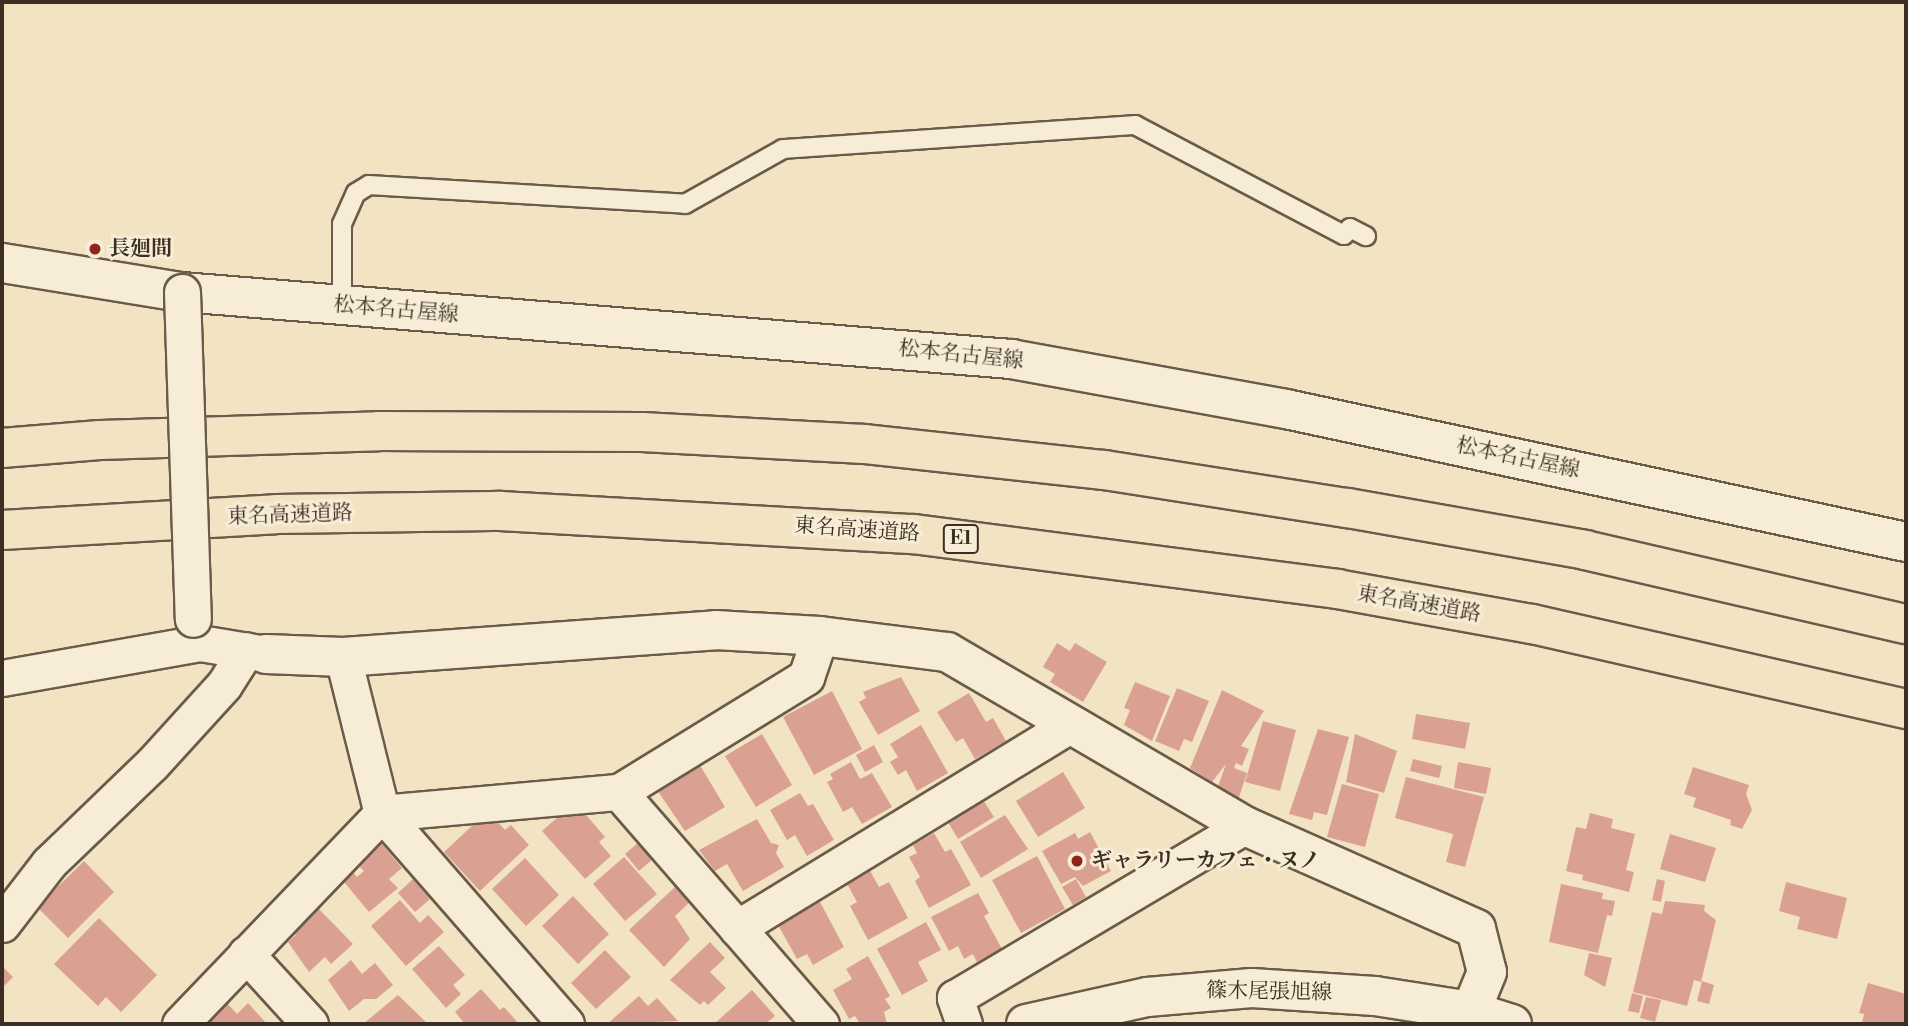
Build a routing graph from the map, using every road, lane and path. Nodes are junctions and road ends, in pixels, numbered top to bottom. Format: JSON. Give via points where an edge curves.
{"nodes":[{"id":1,"x":1366,"y":236,"type":"dead end"},
{"id":2,"x":2,"y":263,"type":"edge"},
{"id":3,"x":182,"y":292,"type":"junction"},
{"id":4,"x":342,"y":305,"type":"junction"},
{"id":5,"x":2,"y":448,"type":"edge"},
{"id":6,"x":2,"y":530,"type":"edge"},
{"id":7,"x":1906,"y":542,"type":"edge"},
{"id":8,"x":1906,"y":624,"type":"edge"},
{"id":9,"x":196,"y":631,"type":"junction"},
{"id":10,"x":820,"y":636,"type":"junction"},
{"id":11,"x":256,"y":652,"type":"junction"},
{"id":12,"x":343,"y":657,"type":"junction"},
{"id":13,"x":2,"y":678,"type":"edge"},
{"id":14,"x":1906,"y":709,"type":"edge"},
{"id":15,"x":1069,"y":725,"type":"junction"},
{"id":16,"x":619,"y":792,"type":"junction"},
{"id":17,"x":382,"y":813,"type":"junction"},
{"id":18,"x":1245,"y":826,"type":"junction"},
{"id":19,"x":2,"y":924,"type":"edge"},
{"id":20,"x":737,"y":928,"type":"junction"},
{"id":21,"x":246,"y":954,"type":"junction"},
{"id":22,"x":1471,"y":1011,"type":"junction"},
{"id":23,"x":180,"y":1024,"type":"edge"},
{"id":24,"x":310,"y":1024,"type":"edge"},
{"id":25,"x":566,"y":1024,"type":"edge"},
{"id":26,"x":821,"y":1024,"type":"edge"},
{"id":27,"x":964,"y":1024,"type":"edge"},
{"id":28,"x":1026,"y":1024,"type":"edge"},
{"id":29,"x":1512,"y":1024,"type":"edge"}],
"edges":[{"from":1,"to":4,"type":"lane","via":[[1350,228],[1344,235],[1135,125],[783,149],[685,204],[369,185],[352,200],[342,224]]},
{"from":2,"to":3,"type":"main road","name":"松本名古屋線"},
{"from":3,"to":4,"type":"main road","name":"松本名古屋線"},
{"from":3,"to":9,"type":"street","bridge":true},
{"from":4,"to":7,"type":"main road","name":"松本名古屋線","via":[[1023,361],[1272,406]]},
{"from":5,"to":8,"type":"highway","via":[[100,440],[379,431],[642,432],[864,444],[1104,470],[1348,508],[1586,550]]},
{"from":6,"to":14,"type":"highway","name":"東名高速道路","number":"E1","via":[[276,514],[500,511],[914,534],[1337,589],[1532,624]]},
{"from":9,"to":11,"type":"street"},
{"from":9,"to":13,"type":"street"},
{"from":10,"to":12,"type":"main road","via":[[716,630]]},
{"from":10,"to":15,"type":"main road","via":[[947,652]]},
{"from":10,"to":16,"type":"street","via":[[806,677]]},
{"from":11,"to":12,"type":"main road"},
{"from":11,"to":19,"type":"street","via":[[152,764],[49,863]]},
{"from":12,"to":17,"type":"street"},
{"from":15,"to":18,"type":"main road"},
{"from":15,"to":20,"type":"street"},
{"from":16,"to":17,"type":"street"},
{"from":16,"to":20,"type":"street"},
{"from":17,"to":21,"type":"street"},
{"from":17,"to":25,"type":"street"},
{"from":18,"to":22,"type":"main road","via":[[1476,929],[1487,972]]},
{"from":18,"to":27,"type":"street","via":[[955,998]]},
{"from":20,"to":26,"type":"street"},
{"from":21,"to":23,"type":"street"},
{"from":21,"to":24,"type":"street"},
{"from":22,"to":28,"type":"main road","name":"篠木尾張旭線","via":[[1375,996],[1252,988],[1147,997]]},
{"from":22,"to":29,"type":"main road","name":"篠木尾張旭線"}]}
